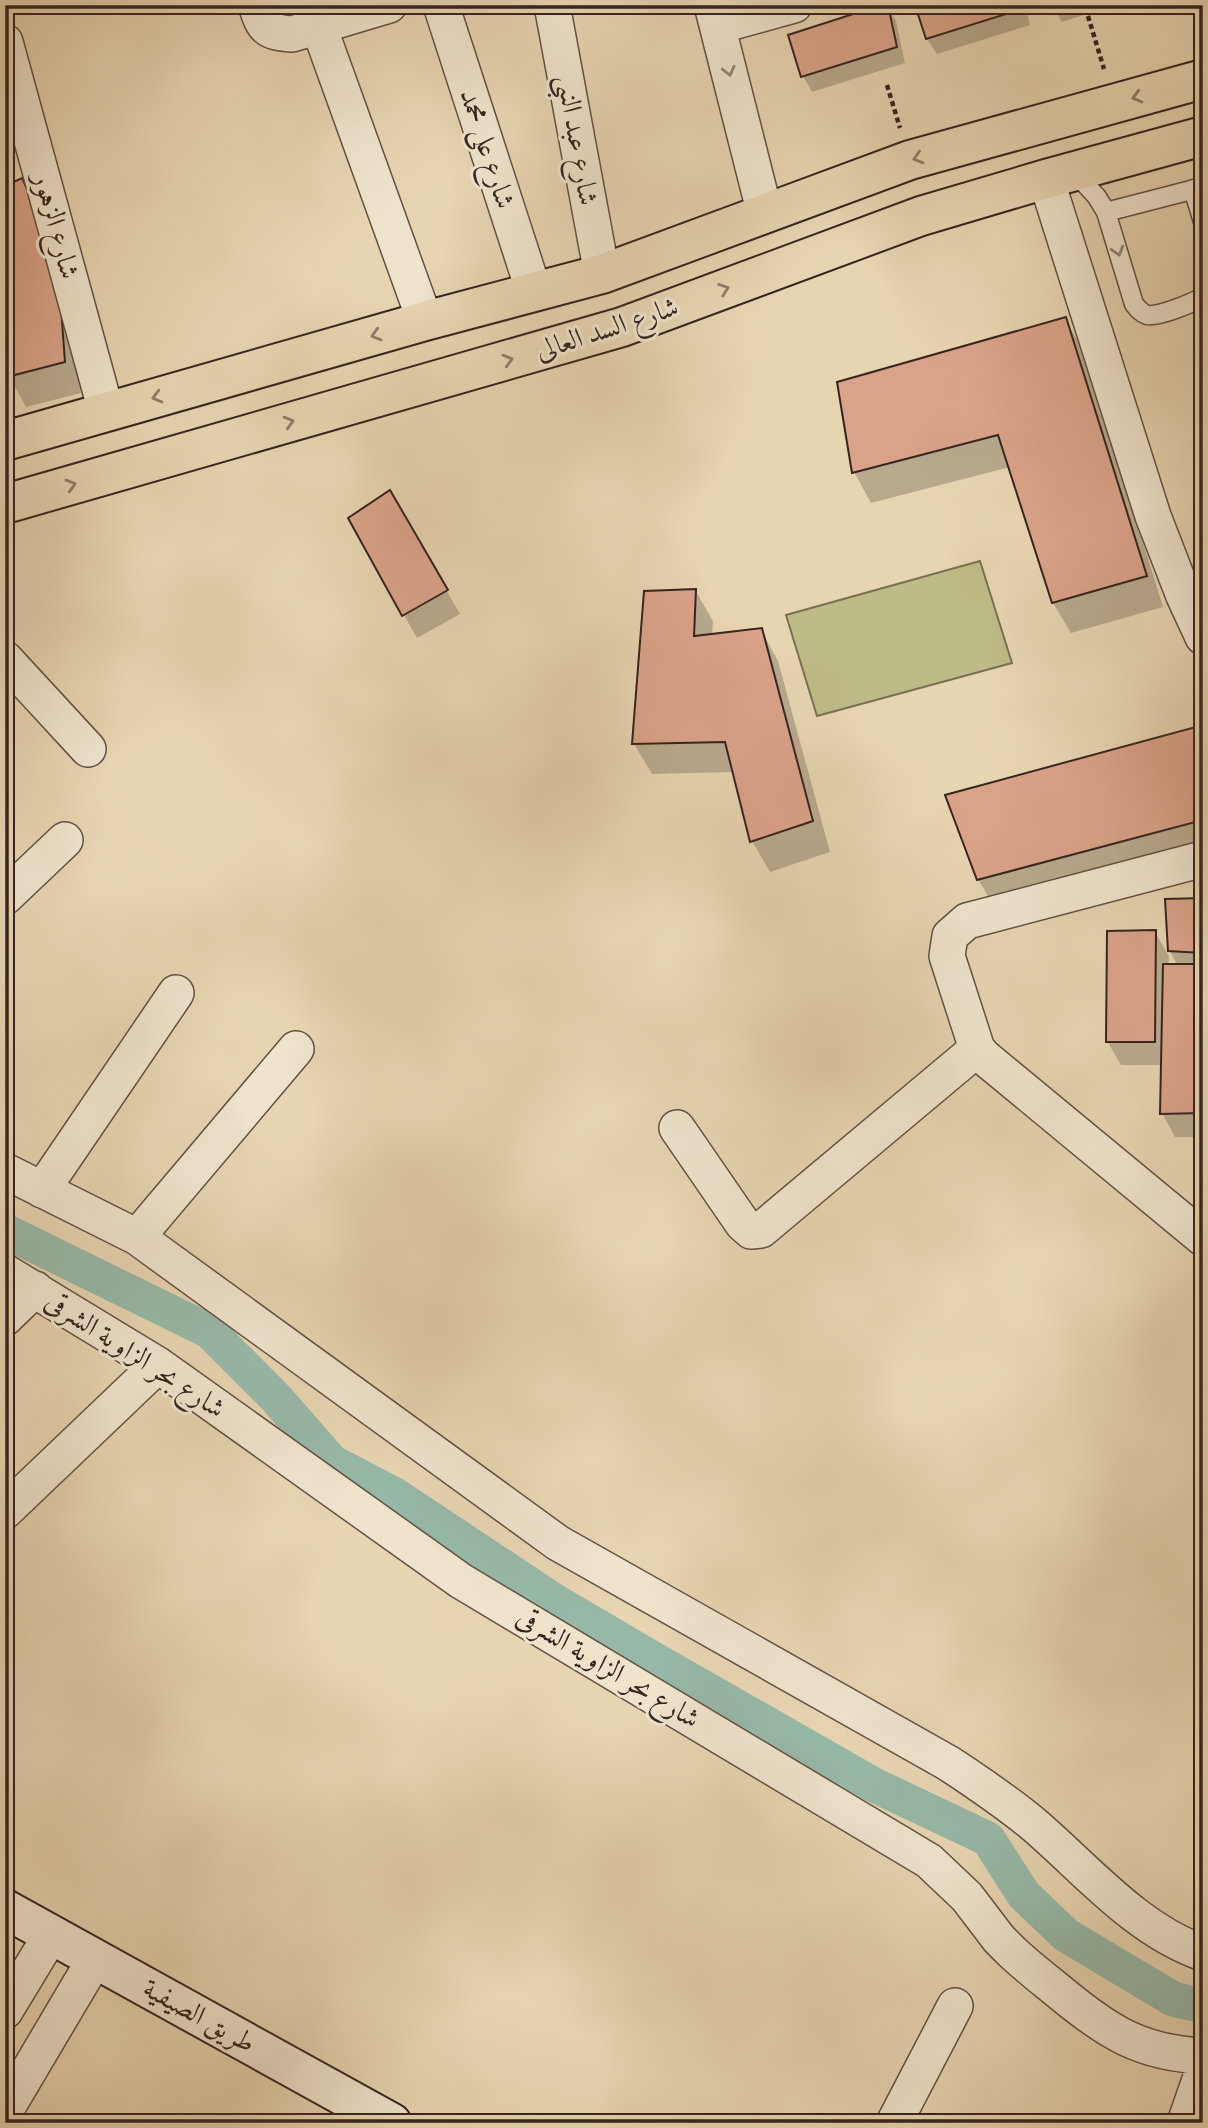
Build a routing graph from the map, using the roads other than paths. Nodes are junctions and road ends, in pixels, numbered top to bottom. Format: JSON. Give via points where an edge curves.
{"nodes":[{"id":1,"x":256,"y":5,"type":"edge"},
{"id":2,"x":389,"y":5,"type":"edge"},
{"id":3,"x":441,"y":5,"type":"edge"},
{"id":4,"x":552,"y":5,"type":"edge"},
{"id":5,"x":794,"y":5,"type":"edge"},
{"id":6,"x":715,"y":16,"type":"edge"},
{"id":7,"x":319,"y":26,"type":"junction"},
{"id":8,"x":5,"y":42,"type":"edge"},
{"id":9,"x":1203,"y":79,"type":"edge"},
{"id":10,"x":1203,"y":136,"type":"edge"},
{"id":11,"x":1060,"y":175,"type":"junction"},
{"id":12,"x":1198,"y":188,"type":"edge"},
{"id":13,"x":1106,"y":212,"type":"junction"},
{"id":14,"x":765,"y":214,"type":"junction"},
{"id":15,"x":1203,"y":222,"type":"edge"},
{"id":16,"x":602,"y":274,"type":"junction"},
{"id":17,"x":534,"y":292,"type":"junction"},
{"id":18,"x":1203,"y":297,"type":"edge"},
{"id":19,"x":425,"y":321,"type":"junction"},
{"id":20,"x":233,"y":376,"type":"junction"},
{"id":21,"x":106,"y":411,"type":"junction"},
{"id":22,"x":245,"y":435,"type":"junction"},
{"id":23,"x":5,"y":441,"type":"edge"},
{"id":24,"x":5,"y":505,"type":"edge"},
{"id":25,"x":1203,"y":636,"type":"edge"},
{"id":26,"x":5,"y":659,"type":"edge"},
{"id":27,"x":88,"y":749,"type":"dead end"},
{"id":28,"x":65,"y":840,"type":"dead end"},
{"id":29,"x":1203,"y":859,"type":"edge"},
{"id":30,"x":5,"y":897,"type":"edge"},
{"id":31,"x":176,"y":993,"type":"dead end"},
{"id":32,"x":296,"y":1049,"type":"dead end"},
{"id":33,"x":977,"y":1049,"type":"junction"},
{"id":34,"x":677,"y":1128,"type":"dead end"},
{"id":35,"x":5,"y":1171,"type":"edge"},
{"id":36,"x":42,"y":1190,"type":"junction"},
{"id":37,"x":136,"y":1237,"type":"junction"},
{"id":38,"x":1203,"y":1238,"type":"edge"},
{"id":39,"x":20,"y":1281,"type":"edge"},
{"id":40,"x":5,"y":1318,"type":"edge"},
{"id":41,"x":158,"y":1365,"type":"junction"},
{"id":42,"x":5,"y":1511,"type":"edge"},
{"id":43,"x":5,"y":1909,"type":"edge"},
{"id":44,"x":51,"y":1935,"type":"junction"},
{"id":45,"x":1203,"y":1953,"type":"edge"},
{"id":46,"x":95,"y":1959,"type":"junction"},
{"id":47,"x":955,"y":2007,"type":"dead end"},
{"id":48,"x":5,"y":2011,"type":"edge"},
{"id":49,"x":1203,"y":2056,"type":"edge"},
{"id":50,"x":1203,"y":2071,"type":"edge"},
{"id":51,"x":5,"y":2111,"type":"edge"},
{"id":52,"x":392,"y":2123,"type":"edge"},
{"id":53,"x":894,"y":2123,"type":"edge"},
{"id":54,"x":1185,"y":2123,"type":"edge"}],
"edges":[{"from":1,"to":7,"type":"street","via":[[262,24],[275,33],[292,34]]},
{"from":2,"to":7,"type":"street"},
{"from":3,"to":17,"type":"street","name":"شارع على محمد"},
{"from":4,"to":16,"type":"street","name":"شارع عبد النبى"},
{"from":5,"to":6,"type":"street"},
{"from":6,"to":14,"type":"street","one_way":true},
{"from":7,"to":19,"type":"street"},
{"from":8,"to":21,"type":"street","name":"شارع الزهور"},
{"from":9,"to":14,"type":"main road","name":"شارع السد العالى","one_way":true,"via":[[910,160]]},
{"from":10,"to":11,"type":"main road","name":"شارع السد العالى"},
{"from":11,"to":13,"type":"lane","via":[[1092,190]]},
{"from":22,"to":11,"type":"main road","name":"شارع السد العالى","one_way":true,"via":[[622,327],[921,216]]},
{"from":11,"to":25,"type":"street","via":[[1153,516]]},
{"from":12,"to":13,"type":"lane"},
{"from":12,"to":15,"type":"lane"},
{"from":13,"to":18,"type":"lane","one_way":true,"via":[[1134,304],[1142,312],[1154,315]]},
{"from":14,"to":16,"type":"main road","name":"شارع السد العالى"},
{"from":16,"to":17,"type":"main road","name":"شارع السد العالى"},
{"from":17,"to":19,"type":"main road","name":"شارع السد العالى"},
{"from":19,"to":20,"type":"main road","name":"شارع السد العالى","one_way":true},
{"from":20,"to":21,"type":"main road","name":"شارع السد العالى","one_way":true},
{"from":20,"to":22,"type":"main road"},
{"from":21,"to":23,"type":"main road","name":"شارع السد العالى"},
{"from":24,"to":22,"type":"main road","name":"شارع السد العالى","one_way":true},
{"from":26,"to":27,"type":"street"},
{"from":28,"to":30,"type":"street"},
{"from":29,"to":33,"type":"street","via":[[967,921],[950,936],[947,956]]},
{"from":31,"to":36,"type":"street"},
{"from":32,"to":37,"type":"street"},
{"from":33,"to":34,"type":"street","via":[[761,1230],[751,1231],[743,1224]]},
{"from":33,"to":38,"type":"street"},
{"from":35,"to":36,"type":"street"},
{"from":36,"to":37,"type":"street"},
{"from":37,"to":45,"type":"street","via":[[558,1543],[990,1790],[1142,1921],[1163,1936]]},
{"from":39,"to":40,"type":"street"},
{"from":39,"to":41,"type":"street","name":"شارع بحر الزاوية الشرقى"},
{"from":41,"to":42,"type":"street"},
{"from":41,"to":49,"type":"street","name":"شارع بحر الزاوية الشرقى","via":[[460,1581],[929,1861],[1026,1965],[1105,2027],[1154,2049]]},
{"from":43,"to":44,"type":"street","name":"طريق الصيفية"},
{"from":44,"to":46,"type":"street","name":"طريق الصيفية"},
{"from":44,"to":48,"type":"street"},
{"from":46,"to":51,"type":"street"},
{"from":46,"to":52,"type":"street","name":"طريق الصيفية"},
{"from":47,"to":53,"type":"street"},
{"from":50,"to":54,"type":"street"}]}
